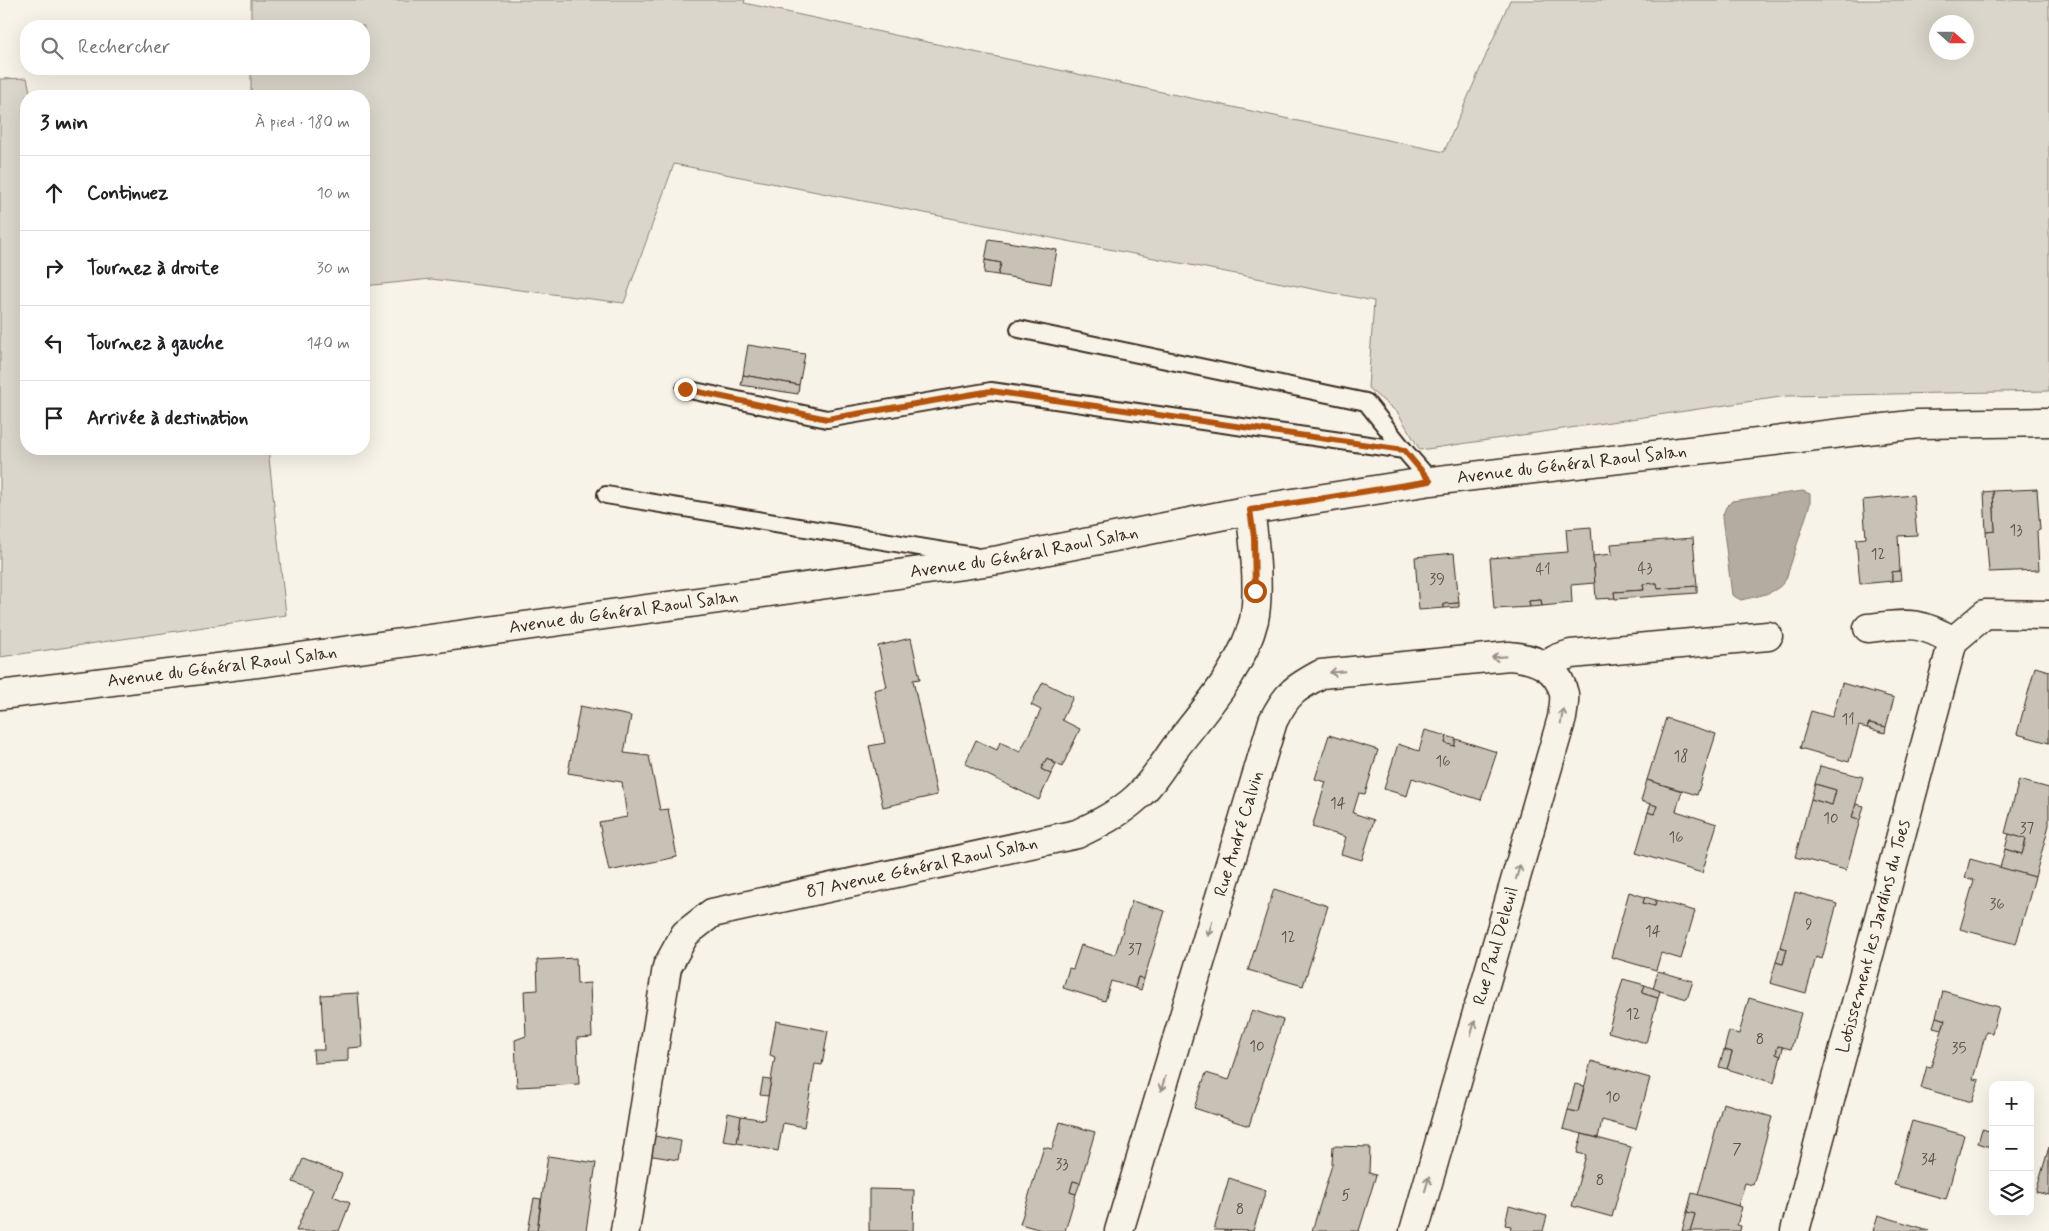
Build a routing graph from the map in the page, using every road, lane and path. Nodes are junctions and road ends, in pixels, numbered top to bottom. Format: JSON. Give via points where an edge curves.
{"nodes":[{"id":1,"x":1019,"y":329,"type":"dead end"},
{"id":2,"x":685,"y":389,"type":"dead end"},
{"id":3,"x":2049,"y":422,"type":"edge"},
{"id":4,"x":1404,"y":450,"type":"junction"},
{"id":5,"x":1430,"y":481,"type":"junction"},
{"id":6,"x":606,"y":495,"type":"dead end"},
{"id":7,"x":1250,"y":510,"type":"junction"},
{"id":8,"x":999,"y":560,"type":"junction"},
{"id":9,"x":2049,"y":615,"type":"edge"},
{"id":10,"x":1868,"y":628,"type":"dead end"},
{"id":11,"x":1768,"y":636,"type":"dead end"},
{"id":12,"x":1953,"y":641,"type":"junction"},
{"id":13,"x":1546,"y":665,"type":"junction"},
{"id":14,"x":0,"y":695,"type":"edge"},
{"id":15,"x":625,"y":1231,"type":"edge"},
{"id":16,"x":1119,"y":1231,"type":"edge"},
{"id":17,"x":1414,"y":1231,"type":"edge"},
{"id":18,"x":1795,"y":1231,"type":"edge"}],
"edges":[{"from":1,"to":4,"type":"lane","via":[[1366,402]]},
{"from":2,"to":4,"type":"lane","via":[[827,419],[991,391]]},
{"from":3,"to":5,"type":"street","name":"Avenue du Général Raoul Salan","via":[[1919,424]]},
{"from":4,"to":5,"type":"lane"},
{"from":5,"to":7,"type":"street","name":"Avenue du Général Raoul Salan"},
{"from":6,"to":8,"type":"lane"},
{"from":7,"to":8,"type":"street","name":"Avenue du Général Raoul Salan"},
{"from":7,"to":15,"type":"street","name":"87 Avenue Général Raoul Salan","via":[[1255,591],[1254,618],[1245,645],[1228,677],[1158,771],[1137,797],[1110,818],[1078,834],[712,913],[685,934],[667,967]]},
{"from":8,"to":14,"type":"street","name":"Avenue du Général Raoul Salan","via":[[265,662]]},
{"from":9,"to":12,"type":"street","via":[[1985,614]]},
{"from":10,"to":12,"type":"street","via":[[1910,623],[1933,629]]},
{"from":11,"to":13,"type":"street","via":[[1571,654]]},
{"from":12,"to":18,"type":"street","name":"Lotissement les Jardins du Toes"},
{"from":13,"to":16,"type":"street","name":"Rue André Calvin","one_way":true,"via":[[1528,658],[1509,656],[1321,674],[1298,686],[1283,700],[1273,721]]},
{"from":17,"to":13,"type":"street","name":"Rue Paul Deleuil","one_way":true,"via":[[1562,718],[1564,695],[1559,680]]}]}
